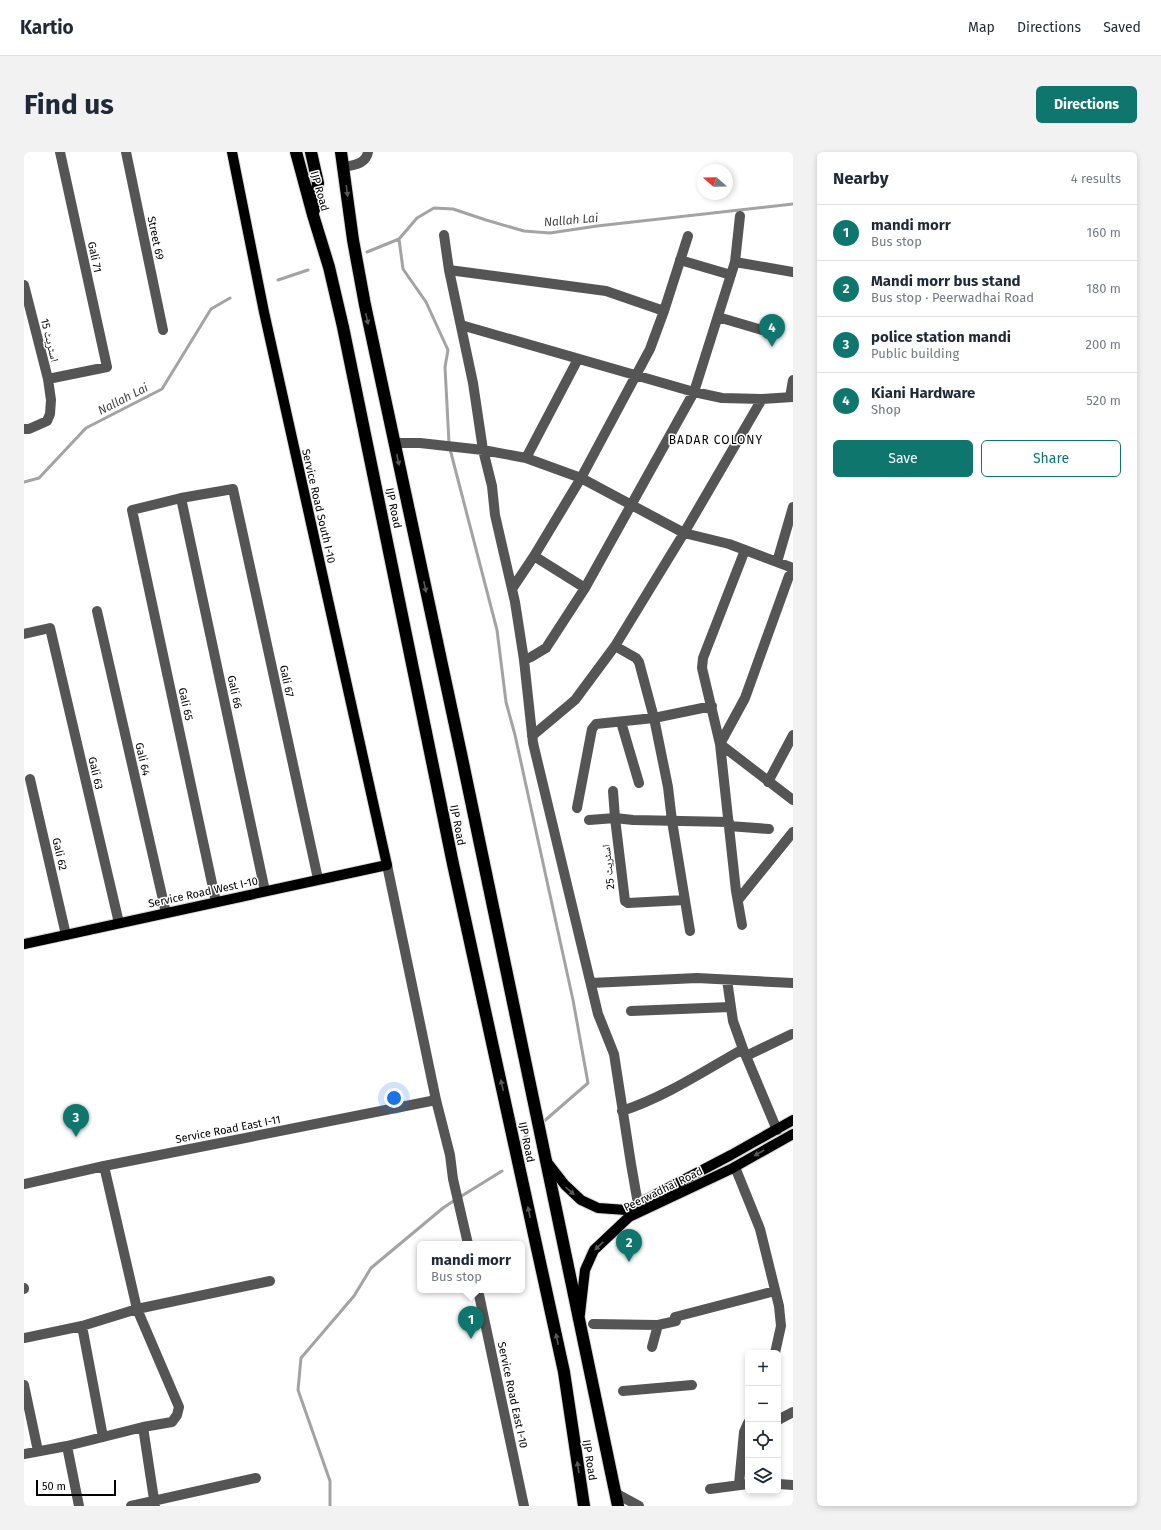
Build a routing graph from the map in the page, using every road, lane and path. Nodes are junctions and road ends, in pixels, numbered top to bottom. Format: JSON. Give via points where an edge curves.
{"nodes":[{"id":1,"x":60,"y":152,"type":"edge"},
{"id":2,"x":126,"y":152,"type":"edge"},
{"id":3,"x":232,"y":152,"type":"edge"},
{"id":4,"x":296,"y":152,"type":"edge"},
{"id":5,"x":311,"y":152,"type":"edge"},
{"id":6,"x":334,"y":152,"type":"edge"},
{"id":7,"x":341,"y":152,"type":"edge"},
{"id":8,"x":368,"y":152,"type":"edge"},
{"id":9,"x":344,"y":167,"type":"junction"},
{"id":10,"x":313,"y":216,"type":"junction"},
{"id":11,"x":740,"y":216,"type":"dead end"},
{"id":12,"x":444,"y":235,"type":"dead end"},
{"id":13,"x":688,"y":236,"type":"dead end"},
{"id":14,"x":680,"y":260,"type":"junction"},
{"id":15,"x":734,"y":262,"type":"junction"},
{"id":16,"x":449,"y":270,"type":"junction"},
{"id":17,"x":793,"y":272,"type":"edge"},
{"id":18,"x":731,"y":275,"type":"junction"},
{"id":19,"x":24,"y":285,"type":"edge"},
{"id":20,"x":664,"y":311,"type":"junction"},
{"id":21,"x":718,"y":317,"type":"junction"},
{"id":22,"x":461,"y":325,"type":"junction"},
{"id":23,"x":163,"y":330,"type":"dead end"},
{"id":24,"x":762,"y":330,"type":"dead end"},
{"id":25,"x":578,"y":359,"type":"junction"},
{"id":26,"x":636,"y":376,"type":"junction"},
{"id":27,"x":48,"y":379,"type":"junction"},
{"id":28,"x":793,"y":380,"type":"edge"},
{"id":29,"x":694,"y":392,"type":"junction"},
{"id":30,"x":792,"y":397,"type":"edge"},
{"id":31,"x":762,"y":399,"type":"junction"},
{"id":32,"x":24,"y":429,"type":"edge"},
{"id":33,"x":394,"y":443,"type":"junction"},
{"id":34,"x":483,"y":450,"type":"junction"},
{"id":35,"x":526,"y":458,"type":"junction"},
{"id":36,"x":581,"y":478,"type":"junction"},
{"id":37,"x":181,"y":498,"type":"junction"},
{"id":38,"x":631,"y":506,"type":"junction"},
{"id":39,"x":793,"y":507,"type":"edge"},
{"id":40,"x":684,"y":533,"type":"junction"},
{"id":41,"x":745,"y":550,"type":"junction"},
{"id":42,"x":534,"y":556,"type":"junction"},
{"id":43,"x":776,"y":562,"type":"junction"},
{"id":44,"x":791,"y":572,"type":"edge"},
{"id":45,"x":586,"y":588,"type":"junction"},
{"id":46,"x":512,"y":589,"type":"junction"},
{"id":47,"x":97,"y":611,"type":"dead end"},
{"id":48,"x":24,"y":634,"type":"edge"},
{"id":49,"x":615,"y":646,"type":"junction"},
{"id":50,"x":524,"y":660,"type":"junction"},
{"id":51,"x":712,"y":706,"type":"junction"},
{"id":52,"x":654,"y":718,"type":"junction"},
{"id":53,"x":621,"y":722,"type":"junction"},
{"id":54,"x":793,"y":735,"type":"edge"},
{"id":55,"x":532,"y":736,"type":"junction"},
{"id":56,"x":720,"y":744,"type":"junction"},
{"id":57,"x":30,"y":779,"type":"dead end"},
{"id":58,"x":768,"y":782,"type":"junction"},
{"id":59,"x":639,"y":783,"type":"dead end"},
{"id":60,"x":613,"y":792,"type":"dead end"},
{"id":61,"x":793,"y":800,"type":"edge"},
{"id":62,"x":577,"y":808,"type":"dead end"},
{"id":63,"x":614,"y":818,"type":"junction"},
{"id":64,"x":589,"y":820,"type":"dead end"},
{"id":65,"x":672,"y":821,"type":"junction"},
{"id":66,"x":729,"y":824,"type":"junction"},
{"id":67,"x":769,"y":829,"type":"dead end"},
{"id":68,"x":793,"y":832,"type":"edge"},
{"id":69,"x":387,"y":865,"type":"junction"},
{"id":70,"x":318,"y":879,"type":"junction"},
{"id":71,"x":265,"y":891,"type":"junction"},
{"id":72,"x":685,"y":900,"type":"junction"},
{"id":73,"x":738,"y":900,"type":"junction"},
{"id":74,"x":216,"y":902,"type":"junction"},
{"id":75,"x":166,"y":913,"type":"junction"},
{"id":76,"x":119,"y":923,"type":"junction"},
{"id":77,"x":742,"y":925,"type":"dead end"},
{"id":78,"x":690,"y":930,"type":"dead end"},
{"id":79,"x":66,"y":935,"type":"junction"},
{"id":80,"x":24,"y":944,"type":"edge"},
{"id":81,"x":727,"y":980,"type":"junction"},
{"id":82,"x":591,"y":983,"type":"junction"},
{"id":83,"x":793,"y":983,"type":"edge"},
{"id":84,"x":730,"y":1006,"type":"junction"},
{"id":85,"x":631,"y":1011,"type":"dead end"},
{"id":86,"x":792,"y":1034,"type":"dead end"},
{"id":87,"x":744,"y":1052,"type":"junction"},
{"id":88,"x":436,"y":1100,"type":"junction"},
{"id":89,"x":622,"y":1111,"type":"junction"},
{"id":90,"x":793,"y":1120,"type":"edge"},
{"id":91,"x":777,"y":1130,"type":"junction"},
{"id":92,"x":793,"y":1134,"type":"edge"},
{"id":93,"x":546,"y":1161,"type":"junction"},
{"id":94,"x":104,"y":1166,"type":"junction"},
{"id":95,"x":735,"y":1167,"type":"junction"},
{"id":96,"x":24,"y":1184,"type":"edge"},
{"id":97,"x":638,"y":1204,"type":"junction"},
{"id":98,"x":467,"y":1241,"type":"edge"},
{"id":99,"x":270,"y":1281,"type":"dead end"},
{"id":100,"x":775,"y":1291,"type":"junction"},
{"id":101,"x":479,"y":1293,"type":"edge"},
{"id":102,"x":137,"y":1309,"type":"junction"},
{"id":103,"x":579,"y":1321,"type":"junction"},
{"id":104,"x":594,"y":1324,"type":"dead end"},
{"id":105,"x":658,"y":1325,"type":"junction"},
{"id":106,"x":82,"y":1326,"type":"junction"},
{"id":107,"x":24,"y":1338,"type":"edge"},
{"id":108,"x":652,"y":1347,"type":"dead end"},
{"id":109,"x":776,"y":1350,"type":"edge"},
{"id":110,"x":24,"y":1385,"type":"edge"},
{"id":111,"x":692,"y":1385,"type":"dead end"},
{"id":112,"x":623,"y":1392,"type":"dead end"},
{"id":113,"x":793,"y":1412,"type":"edge"},
{"id":114,"x":781,"y":1418,"type":"edge"},
{"id":115,"x":143,"y":1427,"type":"junction"},
{"id":116,"x":103,"y":1437,"type":"junction"},
{"id":117,"x":67,"y":1446,"type":"junction"},
{"id":118,"x":38,"y":1451,"type":"junction"},
{"id":119,"x":24,"y":1454,"type":"edge"},
{"id":120,"x":745,"y":1458,"type":"edge"},
{"id":121,"x":256,"y":1478,"type":"dead end"},
{"id":122,"x":744,"y":1484,"type":"edge"},
{"id":123,"x":781,"y":1484,"type":"edge"},
{"id":124,"x":793,"y":1485,"type":"edge"},
{"id":125,"x":710,"y":1488,"type":"dead end"},
{"id":126,"x":615,"y":1493,"type":"junction"},
{"id":127,"x":154,"y":1504,"type":"edge"},
{"id":128,"x":79,"y":1506,"type":"edge"},
{"id":129,"x":131,"y":1506,"type":"edge"},
{"id":130,"x":524,"y":1506,"type":"edge"},
{"id":131,"x":584,"y":1506,"type":"edge"},
{"id":132,"x":618,"y":1506,"type":"edge"},
{"id":133,"x":639,"y":1506,"type":"edge"}],
"edges":[{"from":1,"to":27,"type":"street","name":"Gali 71","via":[[107,367]]},
{"from":2,"to":23,"type":"street","name":"Street 69"},
{"from":3,"to":69,"type":"main road","name":"Service Road South I-10","via":[[264,312]]},
{"from":4,"to":10,"type":"highway","name":"IJP Road"},
{"from":5,"to":10,"type":"highway","via":[[318,183]]},
{"from":6,"to":9,"type":"highway"},
{"from":7,"to":9,"type":"highway","name":"IJP Road"},
{"from":8,"to":9,"type":"street","via":[[364,160]]},
{"from":9,"to":33,"type":"highway","name":"IJP Road","one_way":true,"via":[[363,298]]},
{"from":131,"to":10,"type":"highway","name":"IJP Road","one_way":true,"via":[[564,1372],[453,864],[343,327],[329,266]]},
{"from":11,"to":15,"type":"street"},
{"from":12,"to":16,"type":"street"},
{"from":13,"to":14,"type":"street"},
{"from":14,"to":18,"type":"street"},
{"from":14,"to":20,"type":"street"},
{"from":15,"to":17,"type":"street"},
{"from":15,"to":18,"type":"street"},
{"from":16,"to":20,"type":"street","via":[[606,290]]},
{"from":16,"to":22,"type":"street"},
{"from":18,"to":21,"type":"street"},
{"from":19,"to":27,"type":"street","name":"اسٹریٹ 15"},
{"from":20,"to":26,"type":"street","via":[[650,349]]},
{"from":21,"to":24,"type":"street"},
{"from":21,"to":29,"type":"street"},
{"from":22,"to":25,"type":"street"},
{"from":22,"to":34,"type":"street"},
{"from":25,"to":26,"type":"street"},
{"from":25,"to":35,"type":"street"},
{"from":26,"to":29,"type":"street"},
{"from":26,"to":36,"type":"street"},
{"from":27,"to":32,"type":"street","name":"اسٹریٹ 15","via":[[51,400],[47,421]]},
{"from":28,"to":30,"type":"street"},
{"from":29,"to":31,"type":"street","via":[[722,398]]},
{"from":29,"to":38,"type":"street"},
{"from":30,"to":31,"type":"street"},
{"from":31,"to":40,"type":"street"},
{"from":33,"to":34,"type":"street","via":[[420,443]]},
{"from":33,"to":93,"type":"highway","name":"IJP Road","one_way":true},
{"from":34,"to":35,"type":"street"},
{"from":34,"to":46,"type":"street"},
{"from":35,"to":36,"type":"street"},
{"from":36,"to":38,"type":"street"},
{"from":36,"to":42,"type":"street"},
{"from":37,"to":70,"type":"street","name":"Gali 67","via":[[233,489]]},
{"from":37,"to":71,"type":"street","name":"Gali 66"},
{"from":37,"to":74,"type":"street","name":"Gali 65","via":[[132,510]]},
{"from":38,"to":40,"type":"street"},
{"from":38,"to":45,"type":"street"},
{"from":39,"to":43,"type":"street"},
{"from":40,"to":41,"type":"street"},
{"from":40,"to":49,"type":"street"},
{"from":41,"to":43,"type":"street"},
{"from":41,"to":51,"type":"street","via":[[702,662]]},
{"from":42,"to":45,"type":"street"},
{"from":42,"to":46,"type":"street"},
{"from":43,"to":44,"type":"street"},
{"from":44,"to":56,"type":"street","via":[[745,698]]},
{"from":45,"to":50,"type":"street","via":[[546,648]]},
{"from":46,"to":50,"type":"street"},
{"from":47,"to":75,"type":"street","name":"Gali 64"},
{"from":48,"to":76,"type":"street","name":"Gali 63","via":[[50,628]]},
{"from":49,"to":52,"type":"street","via":[[639,662]]},
{"from":49,"to":55,"type":"street","via":[[575,700]]},
{"from":50,"to":55,"type":"street"},
{"from":51,"to":52,"type":"street"},
{"from":51,"to":56,"type":"street"},
{"from":52,"to":53,"type":"street"},
{"from":52,"to":65,"type":"street"},
{"from":53,"to":59,"type":"street"},
{"from":53,"to":62,"type":"street","via":[[596,724],[592,729]]},
{"from":54,"to":58,"type":"street"},
{"from":55,"to":82,"type":"street"},
{"from":56,"to":58,"type":"street"},
{"from":56,"to":66,"type":"street"},
{"from":57,"to":79,"type":"street","name":"Gali 62"},
{"from":58,"to":61,"type":"street"},
{"from":60,"to":63,"type":"street","name":"اسٹریٹ 25"},
{"from":63,"to":64,"type":"street"},
{"from":63,"to":65,"type":"street"},
{"from":63,"to":72,"type":"street","name":"اسٹریٹ 25","via":[[625,901],[628,903]]},
{"from":65,"to":66,"type":"street"},
{"from":65,"to":72,"type":"street"},
{"from":66,"to":67,"type":"street"},
{"from":66,"to":73,"type":"street"},
{"from":68,"to":73,"type":"street"},
{"from":69,"to":70,"type":"main road","name":"Service Road West I-10"},
{"from":69,"to":88,"type":"street"},
{"from":70,"to":71,"type":"main road","name":"Service Road West I-10"},
{"from":71,"to":74,"type":"main road","name":"Service Road West I-10"},
{"from":72,"to":78,"type":"street"},
{"from":73,"to":77,"type":"street"},
{"from":74,"to":75,"type":"main road","name":"Service Road West I-10"},
{"from":75,"to":76,"type":"main road","name":"Service Road West I-10"},
{"from":76,"to":79,"type":"main road","name":"Service Road West I-10"},
{"from":79,"to":80,"type":"main road","name":"Service Road West I-10"},
{"from":81,"to":82,"type":"street","via":[[697,978]]},
{"from":81,"to":83,"type":"street"},
{"from":81,"to":84,"type":"street"},
{"from":82,"to":89,"type":"street","via":[[598,1014],[614,1054]]},
{"from":84,"to":85,"type":"street"},
{"from":84,"to":87,"type":"street"},
{"from":86,"to":87,"type":"street"},
{"from":87,"to":89,"type":"street"},
{"from":87,"to":91,"type":"street"},
{"from":88,"to":94,"type":"street","name":"Service Road East I-11"},
{"from":88,"to":98,"type":"street"},
{"from":89,"to":97,"type":"street"},
{"from":90,"to":91,"type":"main road"},
{"from":91,"to":97,"type":"main road"},
{"from":92,"to":95,"type":"main road","name":"Peerwadhai Road","one_way":true},
{"from":93,"to":97,"type":"main road","one_way":true,"via":[[564,1186],[581,1200],[598,1208],[626,1210]]},
{"from":93,"to":103,"type":"highway","name":"IJP Road"},
{"from":94,"to":96,"type":"street","name":"Service Road East I-11"},
{"from":94,"to":102,"type":"street"},
{"from":95,"to":100,"type":"street","via":[[760,1229]]},
{"from":95,"to":103,"type":"main road","name":"Peerwadhai Road","one_way":true,"via":[[629,1217],[594,1250],[585,1270]]},
{"from":99,"to":102,"type":"street"},
{"from":100,"to":105,"type":"street"},
{"from":100,"to":109,"type":"street","via":[[781,1326]]},
{"from":101,"to":130,"type":"street","name":"Service Road East I-10"},
{"from":102,"to":106,"type":"street"},
{"from":102,"to":115,"type":"street","via":[[179,1407],[172,1422]]},
{"from":103,"to":126,"type":"highway","name":"IJP Road"},
{"from":104,"to":105,"type":"street"},
{"from":105,"to":108,"type":"street"},
{"from":106,"to":107,"type":"street"},
{"from":106,"to":116,"type":"street"},
{"from":110,"to":118,"type":"street"},
{"from":111,"to":112,"type":"street"},
{"from":113,"to":114,"type":"street"},
{"from":115,"to":116,"type":"street"},
{"from":115,"to":127,"type":"street"},
{"from":116,"to":117,"type":"street"},
{"from":117,"to":118,"type":"street"},
{"from":117,"to":128,"type":"street"},
{"from":118,"to":119,"type":"street"},
{"from":120,"to":122,"type":"street"},
{"from":121,"to":127,"type":"street"},
{"from":122,"to":125,"type":"street"},
{"from":123,"to":124,"type":"street"},
{"from":126,"to":132,"type":"highway","name":"IJP Road"},
{"from":126,"to":133,"type":"street"},
{"from":127,"to":129,"type":"street"}]}
